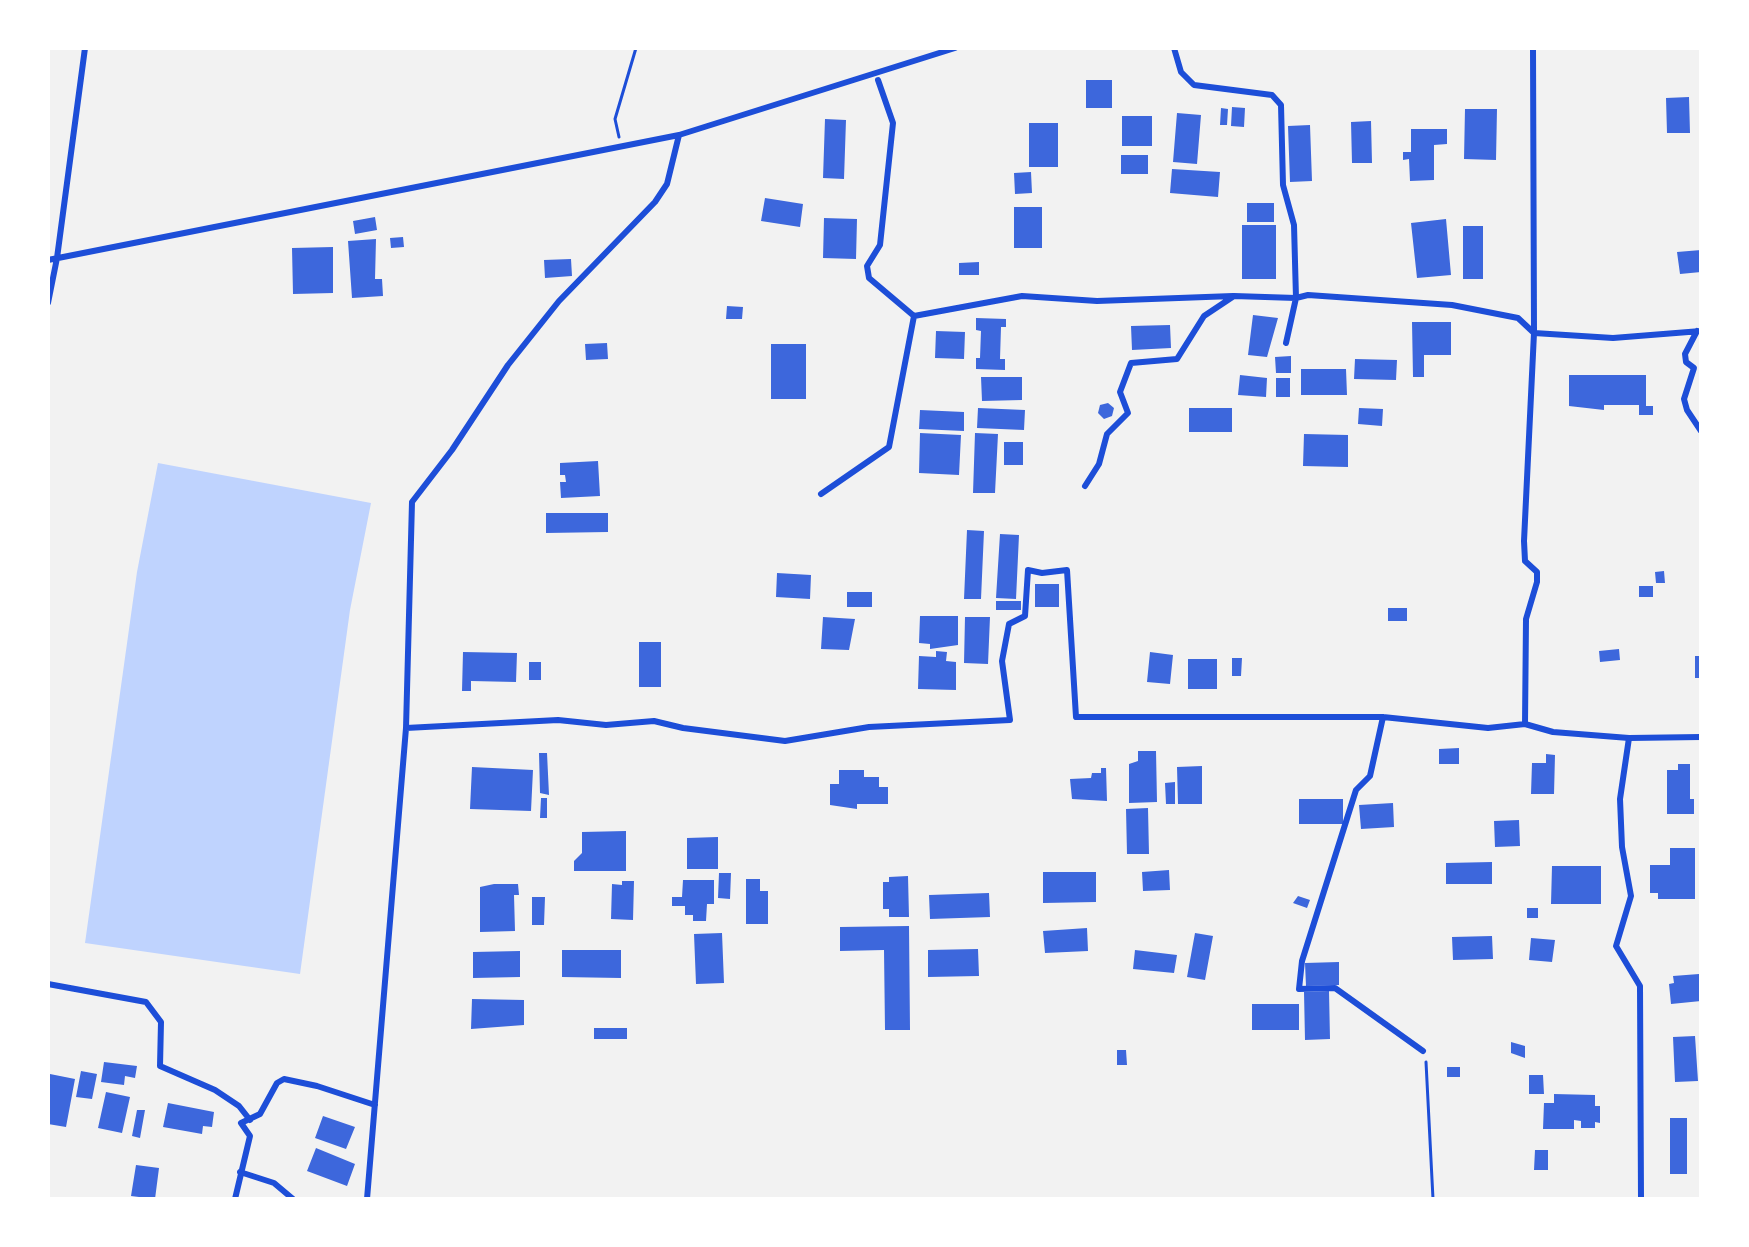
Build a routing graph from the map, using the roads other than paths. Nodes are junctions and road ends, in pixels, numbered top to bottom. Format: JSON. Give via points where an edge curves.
{"nodes":[{"id":1,"x":85,"y":48,"type":"edge"},
{"id":2,"x":955,"y":48,"type":"edge"},
{"id":3,"x":1174,"y":48,"type":"edge"},
{"id":4,"x":1533,"y":48,"type":"edge"},
{"id":5,"x":878,"y":80,"type":"dead end"},
{"id":6,"x":679,"y":135,"type":"junction"},
{"id":7,"x":57,"y":258,"type":"junction"},
{"id":8,"x":48,"y":260,"type":"edge"},
{"id":9,"x":1234,"y":296,"type":"junction"},
{"id":10,"x":1296,"y":298,"type":"junction"},
{"id":11,"x":48,"y":303,"type":"edge"},
{"id":12,"x":914,"y":316,"type":"junction"},
{"id":13,"x":1699,"y":331,"type":"edge"},
{"id":14,"x":1534,"y":333,"type":"junction"},
{"id":15,"x":1286,"y":343,"type":"dead end"},
{"id":16,"x":1701,"y":431,"type":"edge"},
{"id":17,"x":1085,"y":486,"type":"dead end"},
{"id":18,"x":821,"y":494,"type":"dead end"},
{"id":19,"x":1383,"y":717,"type":"junction"},
{"id":20,"x":1525,"y":724,"type":"junction"},
{"id":21,"x":406,"y":728,"type":"junction"},
{"id":22,"x":1701,"y":737,"type":"edge"},
{"id":23,"x":1629,"y":738,"type":"junction"},
{"id":24,"x":48,"y":984,"type":"edge"},
{"id":25,"x":1423,"y":1051,"type":"road end"},
{"id":26,"x":375,"y":1105,"type":"junction"},
{"id":27,"x":250,"y":1120,"type":"junction"},
{"id":28,"x":240,"y":1172,"type":"junction"},
{"id":29,"x":235,"y":1199,"type":"edge"},
{"id":30,"x":293,"y":1199,"type":"edge"},
{"id":31,"x":367,"y":1199,"type":"edge"},
{"id":32,"x":1641,"y":1199,"type":"edge"}],
"edges":[{"from":1,"to":7,"type":"street"},
{"from":2,"to":6,"type":"street"},
{"from":3,"to":10,"type":"street","via":[[1181,72],[1194,85],[1272,95],[1281,105],[1283,185],[1294,225]]},
{"from":4,"to":14,"type":"street"},
{"from":5,"to":12,"type":"street","via":[[893,123],[880,245],[867,266],[869,278]]},
{"from":6,"to":7,"type":"street"},
{"from":6,"to":21,"type":"street","via":[[667,184],[655,202],[559,301],[412,502]]},
{"from":7,"to":8,"type":"street"},
{"from":7,"to":11,"type":"street"},
{"from":9,"to":10,"type":"street"},
{"from":9,"to":12,"type":"street","via":[[1097,301],[1022,296]]},
{"from":9,"to":17,"type":"street","via":[[1204,316],[1177,359],[1131,363],[1120,392],[1128,413],[1107,434],[1099,464]]},
{"from":10,"to":14,"type":"street","via":[[1452,305],[1518,318]]},
{"from":10,"to":15,"type":"street"},
{"from":12,"to":18,"type":"street","via":[[889,447]]},
{"from":13,"to":14,"type":"street","via":[[1613,338]]},
{"from":13,"to":16,"type":"street","via":[[1685,354],[1694,368],[1684,399]]},
{"from":14,"to":20,"type":"street","via":[[1524,541],[1525,561],[1537,572],[1537,582],[1526,619]]},
{"from":19,"to":20,"type":"street","via":[[1488,728]]},
{"from":19,"to":21,"type":"street","via":[[1076,717],[1067,570],[1028,570],[1025,616],[1009,624],[1002,661],[1010,720],[869,727],[785,741],[654,721]]},
{"from":19,"to":25,"type":"street","via":[[1370,776],[1356,790],[1302,961],[1299,989],[1335,988]]},
{"from":20,"to":23,"type":"street","via":[[1553,732]]},
{"from":21,"to":26,"type":"street"},
{"from":22,"to":23,"type":"street"},
{"from":23,"to":32,"type":"street","via":[[1620,799],[1631,896],[1616,946],[1640,986]]},
{"from":24,"to":27,"type":"street","via":[[146,1002],[161,1022],[160,1066],[215,1090]]},
{"from":26,"to":27,"type":"street","via":[[284,1079]]},
{"from":26,"to":31,"type":"street"},
{"from":27,"to":28,"type":"street","via":[[241,1123],[250,1136]]},
{"from":28,"to":29,"type":"street"},
{"from":28,"to":30,"type":"street","via":[[274,1183]]}]}
